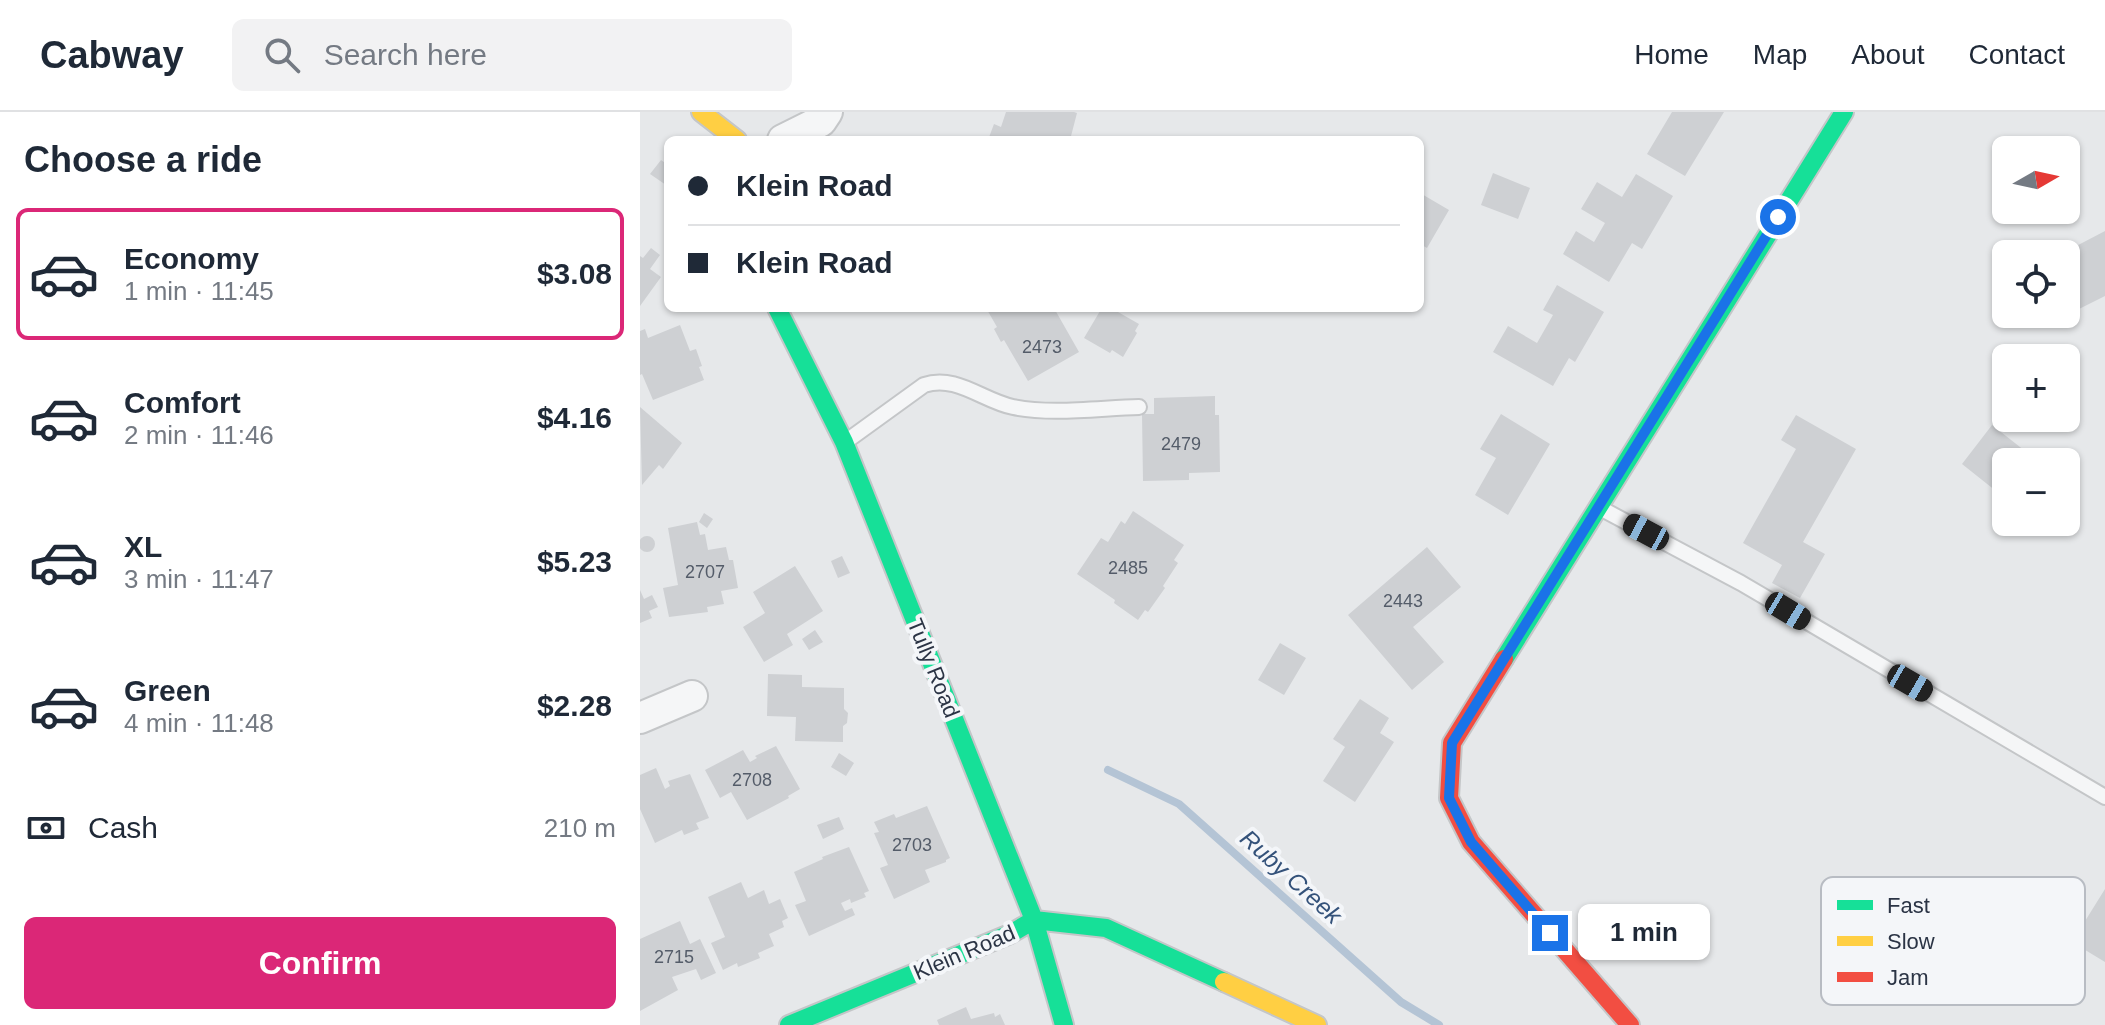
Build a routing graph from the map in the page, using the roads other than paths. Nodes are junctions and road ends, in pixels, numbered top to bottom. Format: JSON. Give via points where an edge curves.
{"nodes":[{"id":1,"x":692,"y":112,"type":"edge"},
{"id":2,"x":701,"y":112,"type":"edge"},
{"id":3,"x":738,"y":112,"type":"edge"},
{"id":4,"x":827,"y":112,"type":"edge"},
{"id":5,"x":1844,"y":112,"type":"edge"},
{"id":6,"x":702,"y":136,"type":"edge"},
{"id":7,"x":732,"y":136,"type":"edge"},
{"id":8,"x":744,"y":136,"type":"edge"},
{"id":9,"x":791,"y":136,"type":"edge"},
{"id":10,"x":779,"y":312,"type":"edge"},
{"id":11,"x":816,"y":348,"type":"dead end"},
{"id":12,"x":1139,"y":407,"type":"dead end"},
{"id":13,"x":833,"y":416,"type":"junction"},
{"id":14,"x":844,"y":442,"type":"junction"},
{"id":15,"x":1598,"y":507,"type":"junction"},
{"id":16,"x":692,"y":696,"type":"dead end"},
{"id":17,"x":640,"y":718,"type":"edge"},
{"id":18,"x":2105,"y":797,"type":"edge"},
{"id":19,"x":1034,"y":920,"type":"junction"},
{"id":20,"x":789,"y":1025,"type":"edge"},
{"id":21,"x":1064,"y":1025,"type":"edge"},
{"id":22,"x":1317,"y":1025,"type":"edge"},
{"id":23,"x":1630,"y":1025,"type":"edge"}],
"edges":[{"from":1,"to":6,"type":"street"},
{"from":2,"to":7,"type":"street"},
{"from":3,"to":8,"type":"street"},
{"from":4,"to":9,"type":"street","via":[[821,121]]},
{"from":5,"to":15,"type":"street"},
{"from":10,"to":13,"type":"street","name":"Tully Road"},
{"from":11,"to":13,"type":"street","name":"Tully Road"},
{"from":12,"to":14,"type":"lane","via":[[1018,408],[935,382]]},
{"from":13,"to":14,"type":"street","name":"Tully Road"},
{"from":14,"to":19,"type":"street","name":"Tully Road"},
{"from":15,"to":18,"type":"lane","via":[[1741,583]]},
{"from":15,"to":23,"type":"street","via":[[1452,743],[1449,798],[1471,842]]},
{"from":16,"to":17,"type":"street"},
{"from":19,"to":20,"type":"street","name":"Klein Road"},
{"from":19,"to":21,"type":"street","name":"Tully Road"},
{"from":19,"to":22,"type":"street","name":"Klein Road","via":[[1106,928]]}]}
